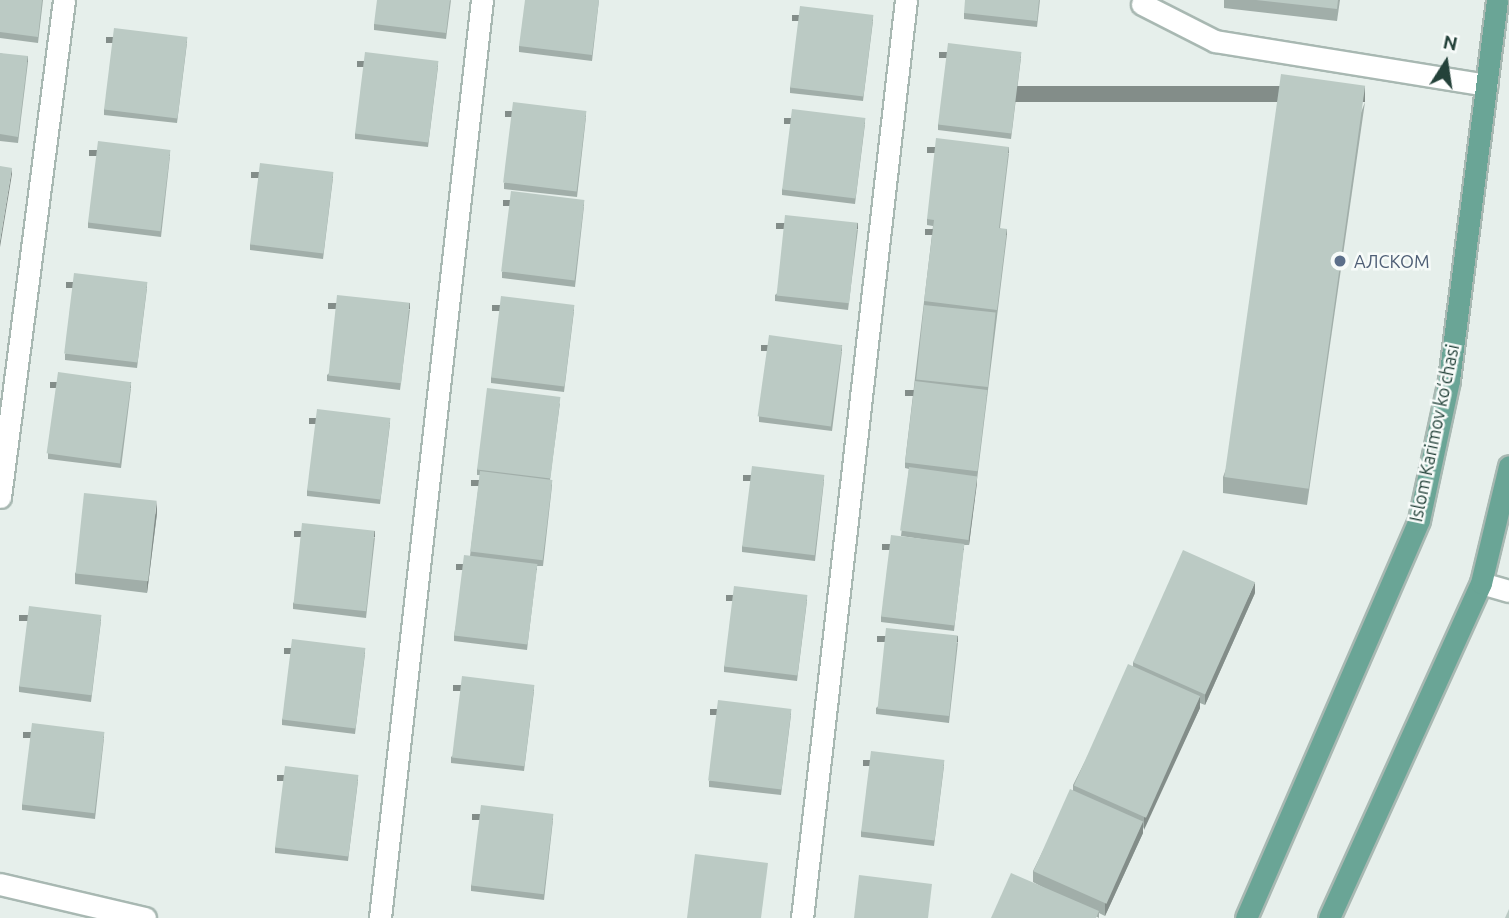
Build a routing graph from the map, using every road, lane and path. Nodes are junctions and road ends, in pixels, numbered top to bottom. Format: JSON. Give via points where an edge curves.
{"nodes":[{"id":1,"x":64,"y":0,"type":"edge"},
{"id":2,"x":482,"y":0,"type":"edge"},
{"id":3,"x":906,"y":0,"type":"edge"},
{"id":4,"x":1497,"y":0,"type":"edge"},
{"id":5,"x":1142,"y":4,"type":"dead end"},
{"id":6,"x":1486,"y":85,"type":"junction"},
{"id":7,"x":1509,"y":466,"type":"edge"},
{"id":8,"x":0,"y":497,"type":"edge"},
{"id":9,"x":1481,"y":583,"type":"junction"},
{"id":10,"x":1509,"y":591,"type":"edge"},
{"id":11,"x":0,"y":884,"type":"edge"},
{"id":12,"x":145,"y":918,"type":"edge"},
{"id":13,"x":380,"y":918,"type":"edge"},
{"id":14,"x":802,"y":918,"type":"edge"},
{"id":15,"x":1246,"y":918,"type":"edge"},
{"id":16,"x":1329,"y":918,"type":"edge"}],
"edges":[{"from":1,"to":8,"type":"street"},
{"from":2,"to":13,"type":"street"},
{"from":3,"to":14,"type":"street"},
{"from":4,"to":6,"type":"main road","name":"Islom Karimov ko‘chasi"},
{"from":5,"to":6,"type":"street","via":[[1215,41]]},
{"from":6,"to":15,"type":"main road","name":"Islom Karimov ko‘chasi","via":[[1449,380],[1419,520]]},
{"from":7,"to":9,"type":"main road"},
{"from":9,"to":10,"type":"street"},
{"from":9,"to":16,"type":"main road"},
{"from":11,"to":12,"type":"street"}]}
